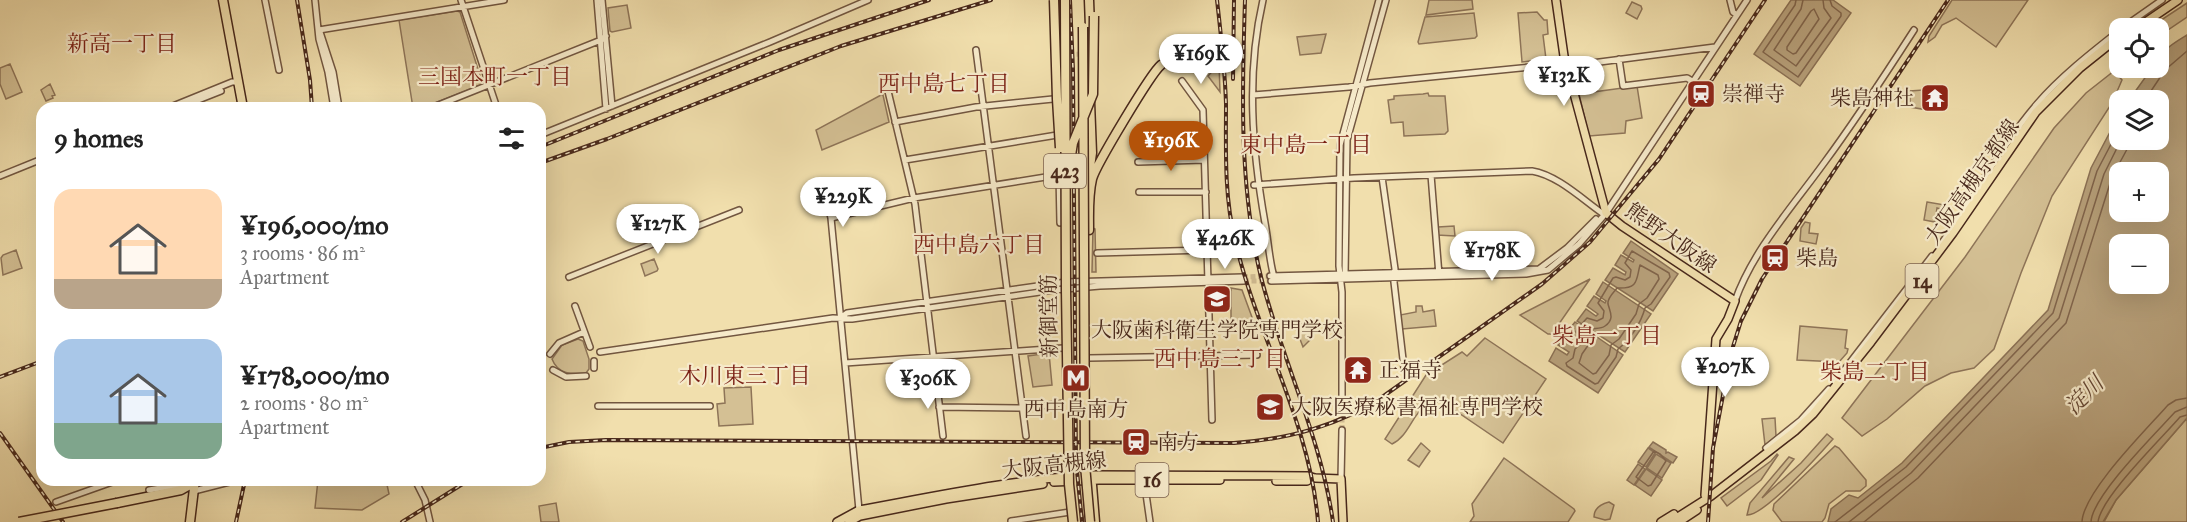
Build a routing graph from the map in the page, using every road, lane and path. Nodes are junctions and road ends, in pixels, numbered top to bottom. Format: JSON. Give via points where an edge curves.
{"nodes":[{"id":1,"x":224,"y":0,"type":"edge"},
{"id":2,"x":265,"y":0,"type":"edge"},
{"id":3,"x":315,"y":0,"type":"edge"},
{"id":4,"x":504,"y":0,"type":"edge"},
{"id":5,"x":597,"y":0,"type":"edge"},
{"id":6,"x":602,"y":0,"type":"edge"},
{"id":7,"x":868,"y":0,"type":"edge"},
{"id":8,"x":1054,"y":0,"type":"edge"},
{"id":9,"x":1060,"y":0,"type":"edge"},
{"id":10,"x":1065,"y":0,"type":"edge"},
{"id":11,"x":1084,"y":0,"type":"edge"},
{"id":12,"x":1090,"y":0,"type":"edge"},
{"id":13,"x":1263,"y":0,"type":"edge"},
{"id":14,"x":1379,"y":0,"type":"edge"},
{"id":15,"x":1386,"y":0,"type":"edge"},
{"id":16,"x":1556,"y":0,"type":"edge"},
{"id":17,"x":1730,"y":0,"type":"edge"},
{"id":18,"x":1747,"y":0,"type":"edge"},
{"id":19,"x":2162,"y":0,"type":"edge"},
{"id":20,"x":2170,"y":0,"type":"edge"},
{"id":21,"x":2178,"y":0,"type":"edge"},
{"id":22,"x":462,"y":3,"type":"edge"},
{"id":23,"x":1737,"y":15,"type":"junction"},
{"id":24,"x":1092,"y":18,"type":"junction"},
{"id":25,"x":2137,"y":18,"type":"edge"},
{"id":26,"x":2144,"y":18,"type":"edge"},
{"id":27,"x":2152,"y":18,"type":"edge"},
{"id":28,"x":319,"y":30,"type":"junction"},
{"id":29,"x":1914,"y":30,"type":"dead end"},
{"id":30,"x":603,"y":38,"type":"junction"},
{"id":31,"x":2109,"y":39,"type":"edge"},
{"id":32,"x":2109,"y":45,"type":"edge"},
{"id":33,"x":1715,"y":47,"type":"junction"},
{"id":34,"x":976,"y":50,"type":"dead end"},
{"id":35,"x":2109,"y":51,"type":"edge"},
{"id":36,"x":1619,"y":59,"type":"junction"},
{"id":37,"x":1161,"y":65,"type":"dead end"},
{"id":38,"x":1566,"y":65,"type":"junction"},
{"id":39,"x":279,"y":70,"type":"dead end"},
{"id":40,"x":1182,"y":81,"type":"dead end"},
{"id":41,"x":1692,"y":81,"type":"junction"},
{"id":42,"x":239,"y":82,"type":"junction"},
{"id":43,"x":1362,"y":84,"type":"junction"},
{"id":44,"x":488,"y":85,"type":"junction"},
{"id":45,"x":886,"y":87,"type":"dead end"},
{"id":46,"x":1355,"y":87,"type":"junction"},
{"id":47,"x":1253,"y":95,"type":"junction"},
{"id":48,"x":1057,"y":97,"type":"junction"},
{"id":49,"x":183,"y":102,"type":"edge"},
{"id":50,"x":192,"y":102,"type":"edge"},
{"id":51,"x":242,"y":102,"type":"edge"},
{"id":52,"x":336,"y":102,"type":"edge"},
{"id":53,"x":446,"y":102,"type":"edge"},
{"id":54,"x":494,"y":102,"type":"edge"},
{"id":55,"x":982,"y":106,"type":"junction"},
{"id":56,"x":609,"y":107,"type":"junction"},
{"id":57,"x":895,"y":122,"type":"junction"},
{"id":58,"x":546,"y":133,"type":"edge"},
{"id":59,"x":1057,"y":135,"type":"dead end"},
{"id":60,"x":987,"y":146,"type":"junction"},
{"id":61,"x":904,"y":160,"type":"junction"},
{"id":62,"x":1204,"y":160,"type":"junction"},
{"id":63,"x":1138,"y":162,"type":"dead end"},
{"id":64,"x":36,"y":163,"type":"edge"},
{"id":65,"x":1089,"y":173,"type":"junction"},
{"id":66,"x":1062,"y":175,"type":"junction"},
{"id":67,"x":1431,"y":175,"type":"junction"},
{"id":68,"x":1382,"y":177,"type":"junction"},
{"id":69,"x":0,"y":178,"type":"edge"},
{"id":70,"x":1343,"y":179,"type":"junction"},
{"id":71,"x":1256,"y":184,"type":"junction"},
{"id":72,"x":992,"y":186,"type":"junction"},
{"id":73,"x":824,"y":189,"type":"dead end"},
{"id":74,"x":1139,"y":192,"type":"dead end"},
{"id":75,"x":1206,"y":192,"type":"junction"},
{"id":76,"x":914,"y":198,"type":"junction"},
{"id":77,"x":1065,"y":199,"type":"junction"},
{"id":78,"x":739,"y":210,"type":"dead end"},
{"id":79,"x":1604,"y":212,"type":"junction"},
{"id":80,"x":831,"y":218,"type":"junction"},
{"id":81,"x":1060,"y":223,"type":"dead end"},
{"id":82,"x":1206,"y":250,"type":"junction"},
{"id":83,"x":1097,"y":253,"type":"dead end"},
{"id":84,"x":1084,"y":260,"type":"junction"},
{"id":85,"x":1439,"y":274,"type":"junction"},
{"id":86,"x":1342,"y":276,"type":"junction"},
{"id":87,"x":1394,"y":276,"type":"junction"},
{"id":88,"x":569,"y":277,"type":"dead end"},
{"id":89,"x":1244,"y":279,"type":"tunnel mouth"},
{"id":90,"x":1207,"y":280,"type":"junction"},
{"id":91,"x":1085,"y":284,"type":"junction"},
{"id":92,"x":1066,"y":286,"type":"junction"},
{"id":93,"x":1007,"y":293,"type":"junction"},
{"id":94,"x":1735,"y":301,"type":"junction"},
{"id":95,"x":927,"y":305,"type":"junction"},
{"id":96,"x":575,"y":306,"type":"dead end"},
{"id":97,"x":840,"y":318,"type":"junction"},
{"id":98,"x":584,"y":332,"type":"junction"},
{"id":99,"x":1065,"y":345,"type":"junction"},
{"id":100,"x":590,"y":347,"type":"dead end"},
{"id":101,"x":600,"y":352,"type":"dead end"},
{"id":102,"x":1015,"y":353,"type":"junction"},
{"id":103,"x":550,"y":354,"type":"dead end"},
{"id":104,"x":1257,"y":355,"type":"dead end"},
{"id":105,"x":1210,"y":356,"type":"junction"},
{"id":106,"x":933,"y":358,"type":"junction"},
{"id":107,"x":1089,"y":358,"type":"dead end"},
{"id":108,"x":594,"y":361,"type":"dead end"},
{"id":109,"x":845,"y":363,"type":"junction"},
{"id":110,"x":594,"y":368,"type":"dead end"},
{"id":111,"x":553,"y":370,"type":"dead end"},
{"id":112,"x":1406,"y":371,"type":"dead end"},
{"id":113,"x":585,"y":376,"type":"dead end"},
{"id":114,"x":1064,"y":403,"type":"dead end"},
{"id":115,"x":1342,"y":405,"type":"tunnel mouth"},
{"id":116,"x":598,"y":406,"type":"dead end"},
{"id":117,"x":710,"y":406,"type":"dead end"},
{"id":118,"x":939,"y":407,"type":"junction"},
{"id":119,"x":1023,"y":408,"type":"junction"},
{"id":120,"x":1212,"y":420,"type":"dead end"},
{"id":121,"x":1341,"y":430,"type":"tunnel mouth"},
{"id":122,"x":943,"y":436,"type":"dead end"},
{"id":123,"x":1026,"y":436,"type":"dead end"},
{"id":124,"x":1766,"y":448,"type":"dead end"},
{"id":125,"x":1089,"y":477,"type":"junction"},
{"id":126,"x":1072,"y":478,"type":"junction"},
{"id":127,"x":1315,"y":478,"type":"junction"},
{"id":128,"x":1341,"y":479,"type":"junction"},
{"id":129,"x":1144,"y":480,"type":"junction"},
{"id":130,"x":101,"y":486,"type":"edge"},
{"id":131,"x":180,"y":486,"type":"edge"},
{"id":132,"x":190,"y":486,"type":"edge"},
{"id":133,"x":195,"y":486,"type":"edge"},
{"id":134,"x":418,"y":486,"type":"edge"},
{"id":135,"x":149,"y":490,"type":"dead end"},
{"id":136,"x":1716,"y":492,"type":"junction"},
{"id":137,"x":1704,"y":495,"type":"junction"},
{"id":138,"x":56,"y":502,"type":"dead end"},
{"id":139,"x":859,"y":510,"type":"junction"},
{"id":140,"x":1070,"y":512,"type":"dead end"},
{"id":141,"x":19,"y":522,"type":"edge"},
{"id":142,"x":190,"y":522,"type":"edge"},
{"id":143,"x":430,"y":522,"type":"edge"},
{"id":144,"x":837,"y":522,"type":"edge"},
{"id":145,"x":849,"y":522,"type":"edge"},
{"id":146,"x":1011,"y":522,"type":"edge"},
{"id":147,"x":1074,"y":522,"type":"edge"},
{"id":148,"x":1078,"y":522,"type":"edge"},
{"id":149,"x":1090,"y":522,"type":"edge"},
{"id":150,"x":1095,"y":522,"type":"edge"},
{"id":151,"x":1150,"y":522,"type":"edge"},
{"id":152,"x":1343,"y":522,"type":"edge"},
{"id":153,"x":1661,"y":522,"type":"edge"},
{"id":154,"x":1670,"y":522,"type":"edge"},
{"id":155,"x":1679,"y":522,"type":"edge"}],
"edges":[{"from":1,"to":42,"type":"highway"},
{"from":2,"to":39,"type":"street"},
{"from":3,"to":28,"type":"street"},
{"from":4,"to":22,"type":"street"},
{"from":5,"to":30,"type":"street"},
{"from":6,"to":30,"type":"street"},
{"from":7,"to":56,"type":"street"},
{"from":8,"to":77,"type":"highway","bridge":true},
{"from":9,"to":48,"type":"highway","bridge":true},
{"from":10,"to":77,"type":"highway","name":"新御堂筋","number":"423","bridge":true},
{"from":11,"to":24,"type":"highway"},
{"from":11,"to":84,"type":"highway","name":"新御堂筋","number":"423","bridge":true},
{"from":12,"to":24,"type":"highway"},
{"from":13,"to":47,"type":"street","via":[[1253,52]]},
{"from":14,"to":46,"type":"street"},
{"from":15,"to":43,"type":"street"},
{"from":16,"to":38,"type":"main road","name":"熊野大阪線"},
{"from":17,"to":23,"type":"street"},
{"from":18,"to":23,"type":"street"},
{"from":19,"to":25,"type":"street"},
{"from":20,"to":26,"type":"main road"},
{"from":21,"to":27,"type":"main road"},
{"from":22,"to":28,"type":"street"},
{"from":22,"to":44,"type":"street"},
{"from":23,"to":33,"type":"street"},
{"from":24,"to":65,"type":"highway","number":"423","bridge":true},
{"from":24,"to":99,"type":"highway","bridge":true,"via":[[1093,94],[1071,157],[1071,295]]},
{"from":28,"to":52,"type":"street","via":[[333,72]]},
{"from":29,"to":94,"type":"street","via":[[1763,248]]},
{"from":30,"to":44,"type":"street"},
{"from":30,"to":56,"type":"street"},
{"from":31,"to":124,"type":"street","via":[[2038,102],[1942,243],[1855,357],[1807,415]]},
{"from":32,"to":136,"type":"main road","name":"大阪高槻京都線","number":"14","via":[[2036,112],[1953,233],[1813,414]]},
{"from":33,"to":36,"type":"street"},
{"from":33,"to":41,"type":"street"},
{"from":34,"to":55,"type":"street"},
{"from":35,"to":155,"type":"main road","name":"大阪高槻京都線","number":"14","via":[[2040,114],[1956,236],[1817,416]]},
{"from":36,"to":38,"type":"street"},
{"from":36,"to":41,"type":"street","via":[[1623,86],[1687,78]]},
{"from":37,"to":84,"type":"highway","bridge":true,"via":[[1094,175]]},
{"from":38,"to":43,"type":"street"},
{"from":38,"to":79,"type":"main road","name":"熊野大阪線"},
{"from":40,"to":62,"type":"street","via":[[1203,109]]},
{"from":41,"to":79,"type":"street"},
{"from":42,"to":49,"type":"street"},
{"from":42,"to":50,"type":"street"},
{"from":42,"to":51,"type":"highway"},
{"from":43,"to":46,"type":"street"},
{"from":43,"to":70,"type":"street","via":[[1347,140]]},
{"from":44,"to":53,"type":"street"},
{"from":44,"to":54,"type":"street"},
{"from":45,"to":57,"type":"street"},
{"from":46,"to":47,"type":"street"},
{"from":46,"to":70,"type":"street","via":[[1341,141]]},
{"from":47,"to":71,"type":"street"},
{"from":48,"to":55,"type":"street"},
{"from":48,"to":66,"type":"highway","number":"423"},
{"from":55,"to":57,"type":"street"},
{"from":55,"to":60,"type":"street"},
{"from":56,"to":58,"type":"street"},
{"from":57,"to":61,"type":"street"},
{"from":59,"to":60,"type":"street"},
{"from":60,"to":61,"type":"street"},
{"from":60,"to":72,"type":"street"},
{"from":61,"to":76,"type":"street"},
{"from":62,"to":63,"type":"street"},
{"from":62,"to":75,"type":"street"},
{"from":64,"to":69,"type":"street"},
{"from":65,"to":66,"type":"street"},
{"from":65,"to":91,"type":"highway","number":"423"},
{"from":66,"to":72,"type":"street"},
{"from":66,"to":81,"type":"street"},
{"from":66,"to":92,"type":"highway","number":"423"},
{"from":67,"to":68,"type":"street"},
{"from":67,"to":79,"type":"street","via":[[1537,172]]},
{"from":67,"to":85,"type":"street"},
{"from":68,"to":70,"type":"street"},
{"from":68,"to":87,"type":"street"},
{"from":70,"to":71,"type":"street"},
{"from":70,"to":86,"type":"street"},
{"from":71,"to":86,"type":"street","via":[[1272,277]]},
{"from":72,"to":76,"type":"street"},
{"from":72,"to":93,"type":"street"},
{"from":73,"to":80,"type":"street"},
{"from":74,"to":75,"type":"street"},
{"from":75,"to":82,"type":"street"},
{"from":76,"to":80,"type":"street"},
{"from":76,"to":95,"type":"street"},
{"from":77,"to":99,"type":"highway","name":"新御堂筋","number":"423","bridge":true},
{"from":78,"to":88,"type":"street"},
{"from":79,"to":85,"type":"street","via":[[1573,250],[1544,273]]},
{"from":79,"to":94,"type":"main road","name":"熊野大阪線"},
{"from":80,"to":97,"type":"street"},
{"from":82,"to":83,"type":"street"},
{"from":82,"to":90,"type":"street"},
{"from":84,"to":149,"type":"highway","name":"新御堂筋","number":"423","bridge":true},
{"from":85,"to":87,"type":"street"},
{"from":86,"to":87,"type":"street"},
{"from":86,"to":115,"type":"street"},
{"from":87,"to":112,"type":"street"},
{"from":89,"to":90,"type":"street"},
{"from":90,"to":91,"type":"street"},
{"from":90,"to":105,"type":"street"},
{"from":91,"to":92,"type":"street"},
{"from":91,"to":125,"type":"highway","number":"423"},
{"from":92,"to":93,"type":"street"},
{"from":92,"to":126,"type":"highway","number":"423"},
{"from":93,"to":95,"type":"street"},
{"from":93,"to":102,"type":"street"},
{"from":94,"to":137,"type":"main road","via":[[1716,339]]},
{"from":95,"to":97,"type":"street","via":[[847,313]]},
{"from":95,"to":106,"type":"street"},
{"from":96,"to":98,"type":"street"},
{"from":97,"to":101,"type":"street"},
{"from":97,"to":109,"type":"street"},
{"from":98,"to":100,"type":"street"},
{"from":98,"to":103,"type":"street","via":[[560,343]]},
{"from":99,"to":102,"type":"street"},
{"from":99,"to":147,"type":"highway","name":"新御堂筋","number":"423","bridge":true,"via":[[1069,484]]},
{"from":102,"to":106,"type":"street"},
{"from":102,"to":119,"type":"street"},
{"from":104,"to":105,"type":"street"},
{"from":105,"to":107,"type":"street"},
{"from":105,"to":120,"type":"street"},
{"from":106,"to":109,"type":"street"},
{"from":106,"to":118,"type":"street"},
{"from":108,"to":110,"type":"street"},
{"from":109,"to":139,"type":"street"},
{"from":111,"to":113,"type":"street","via":[[566,377]]},
{"from":114,"to":119,"type":"street"},
{"from":116,"to":117,"type":"street"},
{"from":118,"to":119,"type":"street"},
{"from":118,"to":122,"type":"street"},
{"from":119,"to":123,"type":"street"},
{"from":121,"to":128,"type":"street"},
{"from":125,"to":126,"type":"main road","name":"大阪高槻線","number":"16"},
{"from":125,"to":127,"type":"main road","name":"大阪高槻線","number":"16"},
{"from":125,"to":129,"type":"main road","name":"大阪高槻線","number":"16"},
{"from":125,"to":150,"type":"highway"},
{"from":126,"to":139,"type":"main road","name":"大阪高槻線","number":"16"},
{"from":126,"to":145,"type":"main road","name":"大阪高槻線","number":"16","via":[[946,499],[860,516]]},
{"from":126,"to":148,"type":"highway"},
{"from":127,"to":128,"type":"main road","name":"大阪高槻線","number":"16"},
{"from":127,"to":129,"type":"main road","name":"大阪高槻線","number":"16"},
{"from":128,"to":152,"type":"main road"},
{"from":129,"to":151,"type":"street"},
{"from":130,"to":138,"type":"street"},
{"from":131,"to":135,"type":"street"},
{"from":132,"to":141,"type":"highway","bridge":true},
{"from":133,"to":142,"type":"highway"},
{"from":134,"to":143,"type":"street"},
{"from":136,"to":137,"type":"main road","name":"大阪高槻京都線","number":"14"},
{"from":136,"to":154,"type":"main road","name":"大阪高槻京都線","number":"14"},
{"from":137,"to":153,"type":"main road","name":"大阪高槻京都線","number":"14"},
{"from":139,"to":144,"type":"main road","name":"大阪高槻線","number":"16"},
{"from":140,"to":146,"type":"street"}]}
